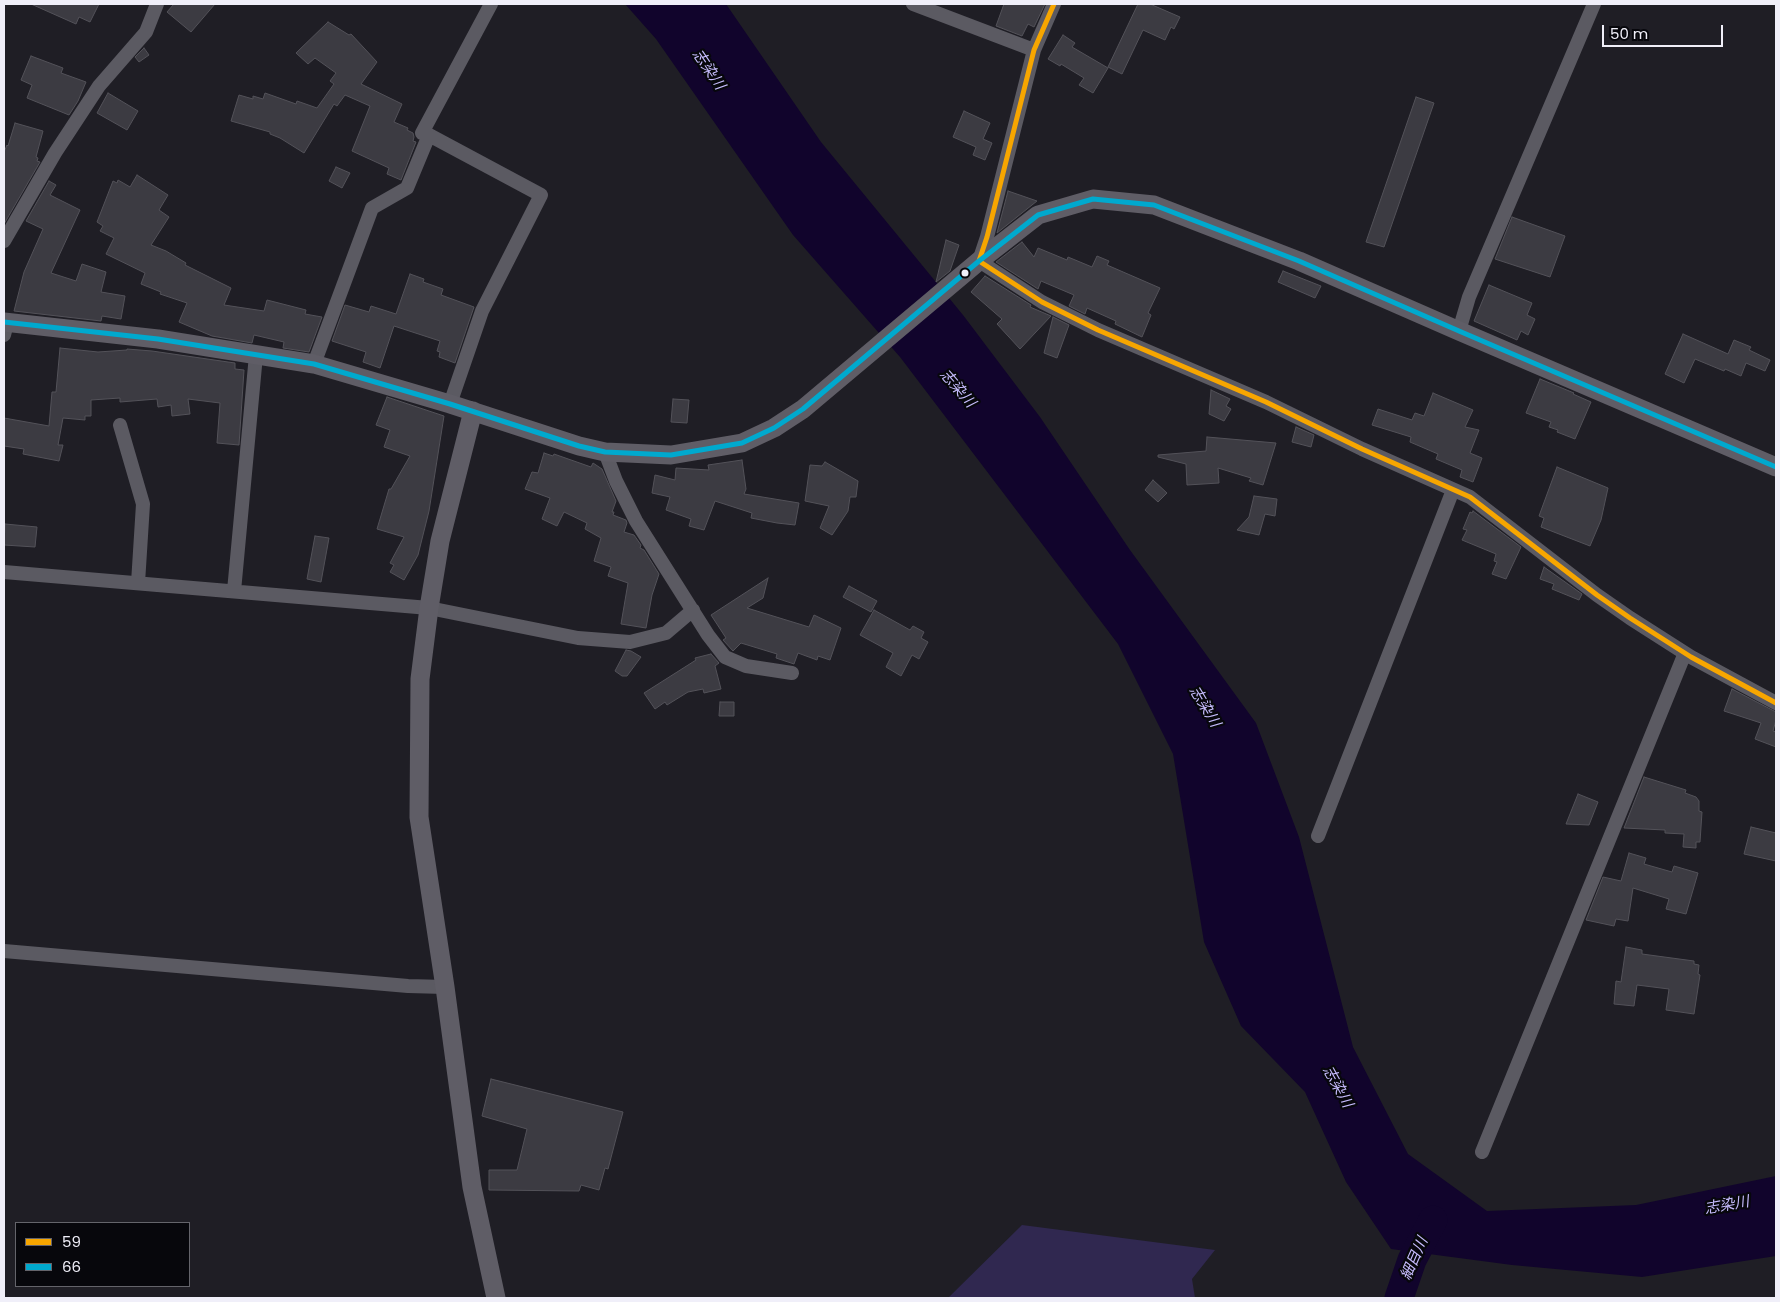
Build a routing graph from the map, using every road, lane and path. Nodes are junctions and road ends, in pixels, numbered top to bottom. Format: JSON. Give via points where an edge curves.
{"nodes":[{"id":1,"x":157,"y":4,"type":"edge"},
{"id":2,"x":491,"y":4,"type":"edge"},
{"id":3,"x":913,"y":4,"type":"edge"},
{"id":4,"x":1054,"y":4,"type":"edge"},
{"id":5,"x":1594,"y":4,"type":"edge"},
{"id":6,"x":1034,"y":50,"type":"junction"},
{"id":7,"x":429,"y":135,"type":"junction"},
{"id":8,"x":4,"y":241,"type":"edge"},
{"id":9,"x":979,"y":262,"type":"junction"},
{"id":10,"x":5,"y":327,"type":"edge"},
{"id":11,"x":1459,"y":332,"type":"junction"},
{"id":12,"x":256,"y":355,"type":"junction"},
{"id":13,"x":314,"y":364,"type":"junction"},
{"id":14,"x":450,"y":404,"type":"junction"},
{"id":15,"x":473,"y":411,"type":"junction"},
{"id":16,"x":120,"y":425,"type":"dead end"},
{"id":17,"x":604,"y":452,"type":"junction"},
{"id":18,"x":1776,"y":467,"type":"edge"},
{"id":19,"x":1453,"y":490,"type":"junction"},
{"id":20,"x":4,"y":572,"type":"edge"},
{"id":21,"x":138,"y":583,"type":"junction"},
{"id":22,"x":234,"y":591,"type":"junction"},
{"id":23,"x":429,"y":608,"type":"junction"},
{"id":24,"x":693,"y":610,"type":"junction"},
{"id":25,"x":1685,"y":653,"type":"junction"},
{"id":26,"x":792,"y":674,"type":"dead end"},
{"id":27,"x":1776,"y":703,"type":"edge"},
{"id":28,"x":1318,"y":836,"type":"dead end"},
{"id":29,"x":4,"y":951,"type":"edge"},
{"id":30,"x":445,"y":987,"type":"junction"},
{"id":31,"x":1482,"y":1152,"type":"dead end"},
{"id":32,"x":496,"y":1298,"type":"edge"}],
"edges":[{"from":1,"to":8,"type":"street","via":[[146,32],[99,86],[55,153]]},
{"from":2,"to":7,"type":"street","via":[[422,133]]},
{"from":3,"to":6,"type":"street"},
{"from":4,"to":6,"type":"street"},
{"from":5,"to":11,"type":"street","via":[[1469,297]]},
{"from":6,"to":9,"type":"street"},
{"from":7,"to":13,"type":"street","via":[[407,188],[372,208]]},
{"from":7,"to":14,"type":"street","via":[[541,196],[482,311]]},
{"from":9,"to":11,"type":"street","via":[[1038,215],[1093,199],[1154,205],[1298,261]]},
{"from":9,"to":17,"type":"street","via":[[803,409],[774,428],[742,443],[671,455]]},
{"from":9,"to":19,"type":"street","via":[[1042,302],[1098,330],[1266,402],[1362,450]]},
{"from":10,"to":12,"type":"street","via":[[158,339]]},
{"from":11,"to":18,"type":"street"},
{"from":12,"to":13,"type":"street"},
{"from":12,"to":22,"type":"street"},
{"from":13,"to":14,"type":"street"},
{"from":14,"to":15,"type":"street"},
{"from":15,"to":17,"type":"street"},
{"from":15,"to":23,"type":"street","via":[[440,541]]},
{"from":16,"to":21,"type":"street","via":[[143,504]]},
{"from":17,"to":24,"type":"street","via":[[636,521]]},
{"from":19,"to":25,"type":"street","via":[[1470,497],[1597,595]]},
{"from":19,"to":28,"type":"street"},
{"from":20,"to":21,"type":"street"},
{"from":21,"to":22,"type":"street"},
{"from":22,"to":23,"type":"street"},
{"from":23,"to":24,"type":"street","via":[[578,638],[630,642],[666,633]]},
{"from":23,"to":30,"type":"street","via":[[420,679],[419,817]]},
{"from":24,"to":26,"type":"street","via":[[724,657],[746,666]]},
{"from":25,"to":27,"type":"street"},
{"from":25,"to":31,"type":"street"},
{"from":29,"to":30,"type":"street"},
{"from":30,"to":32,"type":"street","via":[[472,1187]]}]}
